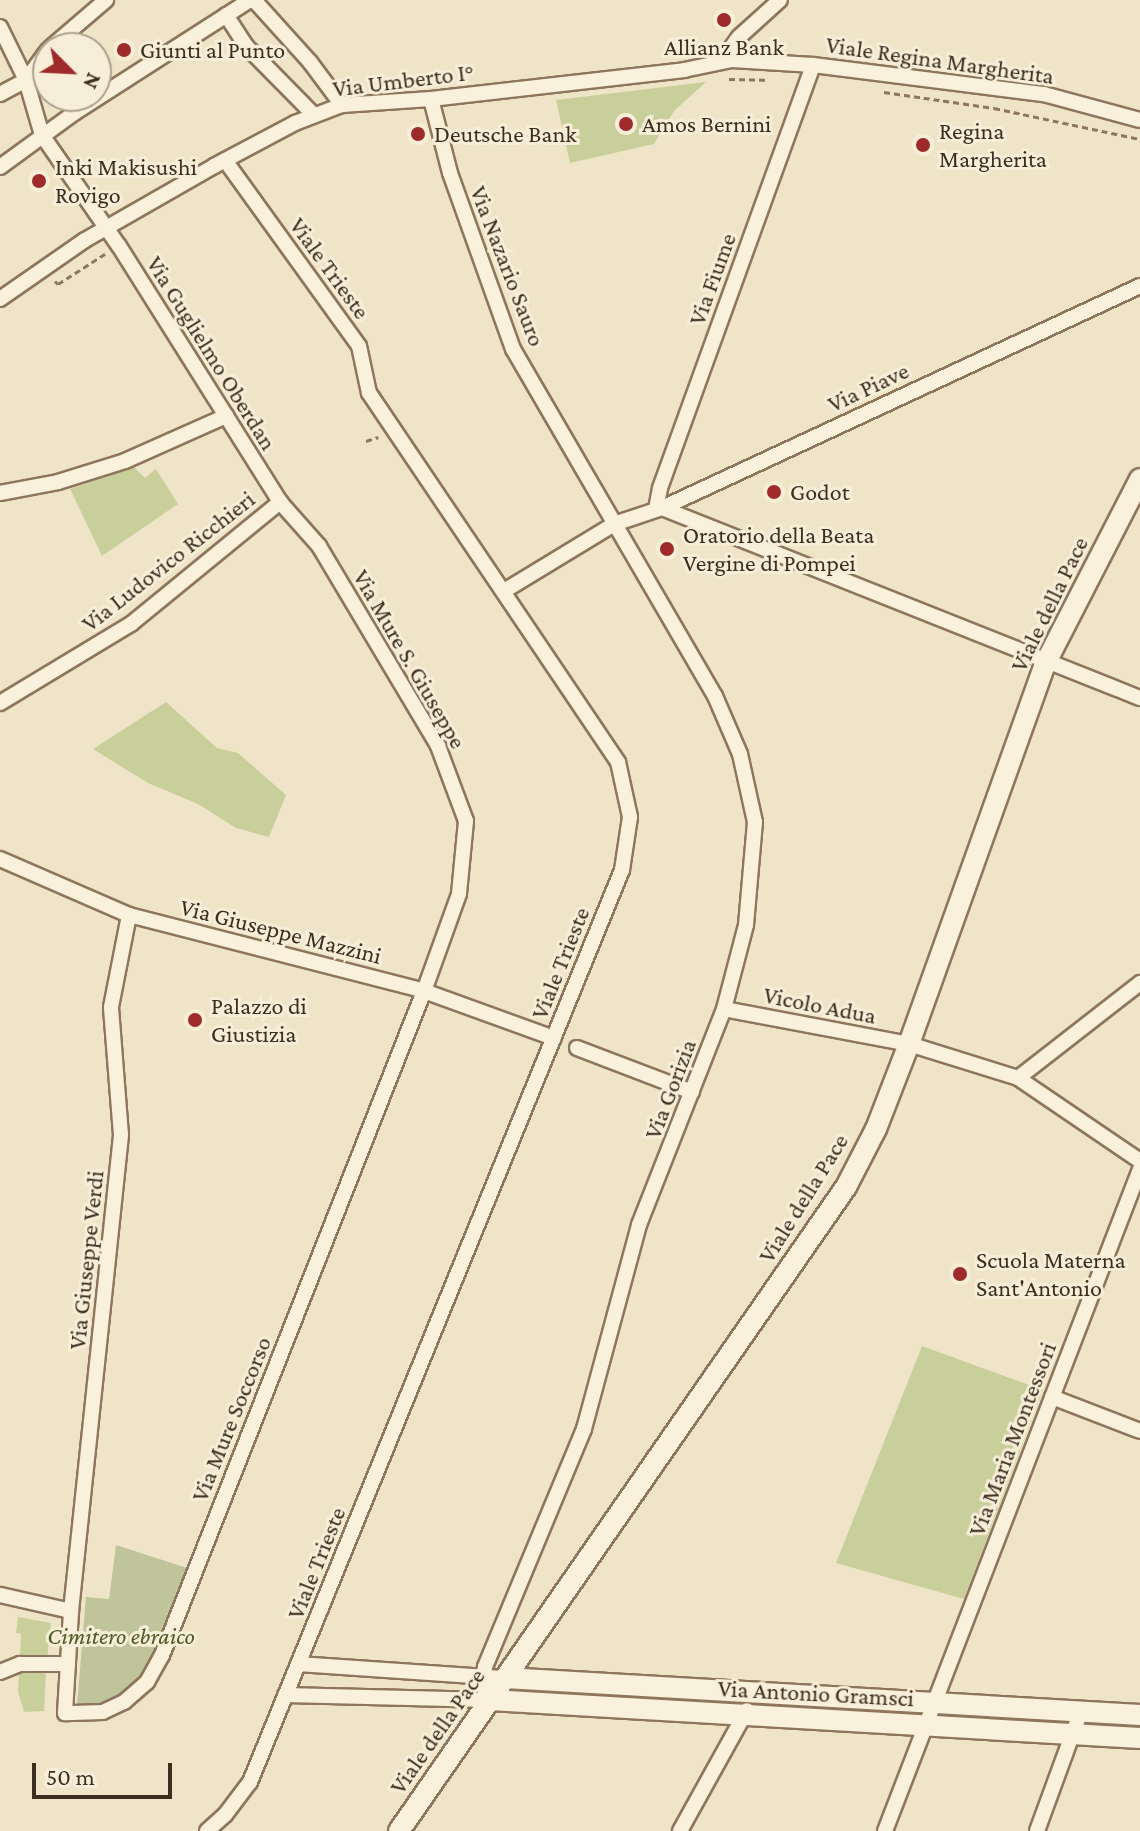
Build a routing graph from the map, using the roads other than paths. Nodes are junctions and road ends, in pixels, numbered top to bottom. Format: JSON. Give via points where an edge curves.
{"nodes":[{"id":1,"x":106,"y":0,"type":"edge"},
{"id":2,"x":252,"y":0,"type":"edge"},
{"id":3,"x":779,"y":0,"type":"edge"},
{"id":4,"x":226,"y":15,"type":"junction"},
{"id":5,"x":0,"y":27,"type":"edge"},
{"id":6,"x":68,"y":32,"type":"edge"},
{"id":7,"x":732,"y":60,"type":"junction"},
{"id":8,"x":813,"y":65,"type":"junction"},
{"id":9,"x":32,"y":72,"type":"edge"},
{"id":10,"x":26,"y":80,"type":"junction"},
{"id":11,"x":0,"y":94,"type":"edge"},
{"id":12,"x":431,"y":99,"type":"junction"},
{"id":13,"x":342,"y":105,"type":"junction"},
{"id":14,"x":314,"y":115,"type":"junction"},
{"id":15,"x":1140,"y":120,"type":"edge"},
{"id":16,"x":42,"y":135,"type":"junction"},
{"id":17,"x":225,"y":160,"type":"junction"},
{"id":18,"x":0,"y":167,"type":"edge"},
{"id":19,"x":105,"y":228,"type":"junction"},
{"id":20,"x":1140,"y":286,"type":"edge"},
{"id":21,"x":2,"y":293,"type":"edge"},
{"id":22,"x":226,"y":416,"type":"junction"},
{"id":23,"x":1140,"y":479,"type":"edge"},
{"id":24,"x":0,"y":493,"type":"edge"},
{"id":25,"x":280,"y":502,"type":"junction"},
{"id":26,"x":659,"y":508,"type":"junction"},
{"id":27,"x":614,"y":524,"type":"junction"},
{"id":28,"x":504,"y":591,"type":"junction"},
{"id":29,"x":1045,"y":664,"type":"junction"},
{"id":30,"x":1140,"y":698,"type":"edge"},
{"id":31,"x":0,"y":703,"type":"edge"},
{"id":32,"x":0,"y":859,"type":"edge"},
{"id":33,"x":129,"y":915,"type":"junction"},
{"id":34,"x":1140,"y":983,"type":"edge"},
{"id":35,"x":424,"y":991,"type":"junction"},
{"id":36,"x":724,"y":1009,"type":"junction"},
{"id":37,"x":554,"y":1038,"type":"junction"},
{"id":38,"x":909,"y":1044,"type":"junction"},
{"id":39,"x":577,"y":1048,"type":"dead end"},
{"id":40,"x":1018,"y":1078,"type":"junction"},
{"id":41,"x":692,"y":1092,"type":"junction"},
{"id":42,"x":1140,"y":1161,"type":"edge"},
{"id":43,"x":1140,"y":1169,"type":"edge"},
{"id":44,"x":1052,"y":1397,"type":"junction"},
{"id":45,"x":1140,"y":1431,"type":"edge"},
{"id":46,"x":0,"y":1595,"type":"edge"},
{"id":47,"x":71,"y":1611,"type":"junction"},
{"id":48,"x":68,"y":1664,"type":"junction"},
{"id":49,"x":298,"y":1664,"type":"junction"},
{"id":50,"x":0,"y":1672,"type":"edge"},
{"id":51,"x":482,"y":1677,"type":"junction"},
{"id":52,"x":505,"y":1678,"type":"junction"},
{"id":53,"x":749,"y":1692,"type":"junction"},
{"id":54,"x":285,"y":1695,"type":"junction"},
{"id":55,"x":490,"y":1700,"type":"junction"},
{"id":56,"x":934,"y":1703,"type":"junction"},
{"id":57,"x":1081,"y":1711,"type":"junction"},
{"id":58,"x":747,"y":1715,"type":"junction"},
{"id":59,"x":1140,"y":1715,"type":"edge"},
{"id":60,"x":926,"y":1725,"type":"junction"},
{"id":61,"x":1073,"y":1734,"type":"junction"},
{"id":62,"x":1140,"y":1738,"type":"edge"},
{"id":63,"x":207,"y":1831,"type":"edge"},
{"id":64,"x":399,"y":1831,"type":"edge"},
{"id":65,"x":680,"y":1831,"type":"edge"},
{"id":66,"x":885,"y":1831,"type":"edge"},
{"id":67,"x":1037,"y":1831,"type":"edge"}],
"edges":[{"from":1,"to":6,"type":"street"},
{"from":2,"to":4,"type":"street"},
{"from":2,"to":13,"type":"street"},
{"from":3,"to":7,"type":"street","via":[[739,37]]},
{"from":4,"to":14,"type":"street","via":[[246,46]]},
{"from":4,"to":16,"type":"street"},
{"from":5,"to":10,"type":"street","name":"Via Guglielmo Oberdan"},
{"from":7,"to":8,"type":"street","name":"Viale Regina Margherita"},
{"from":7,"to":12,"type":"street","name":"Via Umberto I°"},
{"from":8,"to":15,"type":"street","name":"Viale Regina Margherita","via":[[1044,94]]},
{"from":8,"to":26,"type":"street","name":"Via Fiume","via":[[660,488]]},
{"from":9,"to":10,"type":"street"},
{"from":10,"to":11,"type":"street"},
{"from":10,"to":16,"type":"street","name":"Via Guglielmo Oberdan"},
{"from":12,"to":13,"type":"street","name":"Via Umberto I°"},
{"from":12,"to":27,"type":"street","name":"Via Nazario Sauro","via":[[450,173],[513,349]]},
{"from":13,"to":14,"type":"street","name":"Via Umberto I°"},
{"from":14,"to":17,"type":"street","name":"Via Umberto I°"},
{"from":16,"to":18,"type":"street"},
{"from":16,"to":19,"type":"street","name":"Via Guglielmo Oberdan"},
{"from":17,"to":19,"type":"street","name":"Via Umberto I°"},
{"from":17,"to":28,"type":"street","name":"Viale Trieste","via":[[359,346],[369,393]]},
{"from":19,"to":21,"type":"street","name":"Via Umberto I°"},
{"from":19,"to":22,"type":"street","name":"Via Guglielmo Oberdan"},
{"from":20,"to":26,"type":"street","name":"Via Piave"},
{"from":22,"to":24,"type":"street","via":[[125,461]]},
{"from":22,"to":25,"type":"street","name":"Via Guglielmo Oberdan"},
{"from":23,"to":29,"type":"street","name":"Viale della Pace"},
{"from":25,"to":31,"type":"street","name":"Via Ludovico Ricchieri","via":[[131,624]]},
{"from":25,"to":35,"type":"street","name":"Via Mure S. Giuseppe","via":[[319,546],[438,746],[466,821],[459,894]]},
{"from":26,"to":27,"type":"street","name":"Via Piave"},
{"from":26,"to":29,"type":"street"},
{"from":27,"to":28,"type":"street","name":"Via Piave"},
{"from":27,"to":36,"type":"street","name":"Via Gorizia","via":[[715,696],[746,776],[755,822],[746,925]]},
{"from":28,"to":37,"type":"street","name":"Viale Trieste","via":[[618,762],[630,817],[622,870]]},
{"from":29,"to":30,"type":"street"},
{"from":29,"to":38,"type":"street","name":"Viale della Pace"},
{"from":32,"to":33,"type":"street","name":"Via Giuseppe Mazzini"},
{"from":33,"to":35,"type":"street","name":"Via Giuseppe Mazzini"},
{"from":33,"to":47,"type":"street","name":"Via Giuseppe Verdi","via":[[111,1007],[121,1135]]},
{"from":34,"to":40,"type":"street"},
{"from":35,"to":37,"type":"street","name":"Via Giuseppe Mazzini"},
{"from":35,"to":48,"type":"street","name":"Via Mure Soccorso","via":[[162,1655],[137,1692],[103,1712],[65,1713]]},
{"from":36,"to":38,"type":"street","name":"Vicolo Adua"},
{"from":36,"to":41,"type":"street","name":"Via Gorizia"},
{"from":37,"to":49,"type":"street","name":"Viale Trieste"},
{"from":38,"to":40,"type":"street","name":"Vicolo Adua"},
{"from":38,"to":52,"type":"street","name":"Viale della Pace","via":[[876,1129],[846,1187]]},
{"from":39,"to":41,"type":"street"},
{"from":40,"to":42,"type":"street","name":"Vicolo Adua"},
{"from":41,"to":51,"type":"street","name":"Via Gorizia","via":[[639,1225],[584,1429]]},
{"from":43,"to":44,"type":"street","name":"Via Maria Montessori"},
{"from":44,"to":45,"type":"street"},
{"from":44,"to":56,"type":"street","name":"Via Maria Montessori"},
{"from":46,"to":47,"type":"street"},
{"from":47,"to":48,"type":"street","name":"Via Mure Soccorso"},
{"from":48,"to":50,"type":"street","via":[[20,1664]]},
{"from":49,"to":51,"type":"street"},
{"from":49,"to":54,"type":"street","name":"Viale Trieste"},
{"from":51,"to":52,"type":"street"},
{"from":51,"to":55,"type":"street"},
{"from":52,"to":53,"type":"street","name":"Via Antonio Gramsci"},
{"from":52,"to":55,"type":"street","name":"Viale della Pace"},
{"from":53,"to":56,"type":"street","name":"Via Antonio Gramsci"},
{"from":53,"to":58,"type":"street"},
{"from":54,"to":55,"type":"street"},
{"from":54,"to":63,"type":"street","name":"Viale Trieste","via":[[250,1782]]},
{"from":55,"to":58,"type":"street","name":"Via Antonio Gramsci"},
{"from":55,"to":64,"type":"street","name":"Viale della Pace"},
{"from":56,"to":57,"type":"street","name":"Via Antonio Gramsci"},
{"from":56,"to":60,"type":"street","name":"Via Maria Montessori"},
{"from":57,"to":59,"type":"street","name":"Via Antonio Gramsci"},
{"from":57,"to":61,"type":"street"},
{"from":58,"to":60,"type":"street","name":"Via Antonio Gramsci"},
{"from":58,"to":65,"type":"street"},
{"from":60,"to":61,"type":"street","name":"Via Antonio Gramsci"},
{"from":60,"to":66,"type":"street","name":"Via Maria Montessori"},
{"from":61,"to":62,"type":"street","name":"Via Antonio Gramsci"},
{"from":61,"to":67,"type":"street"}]}
